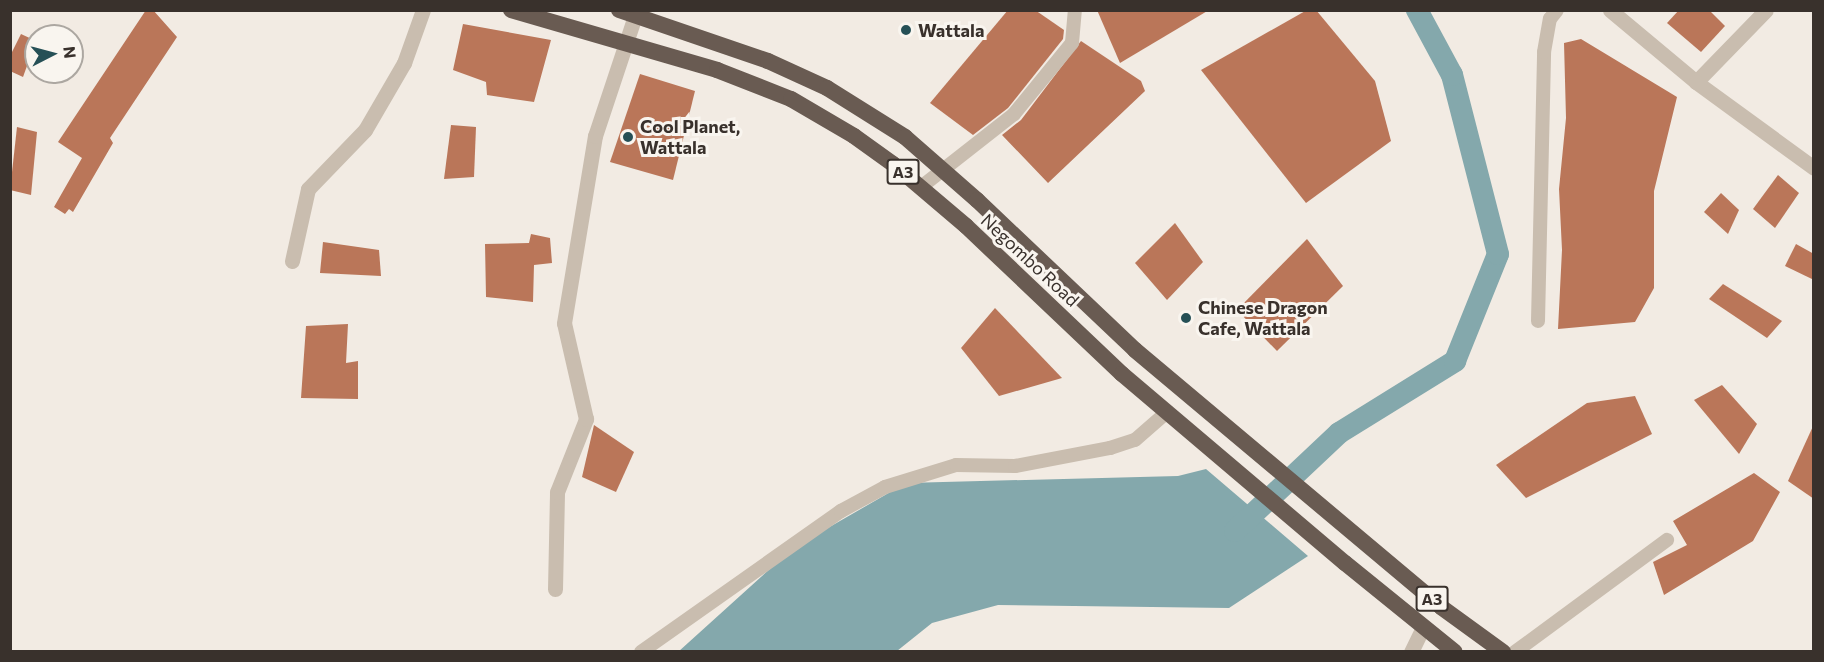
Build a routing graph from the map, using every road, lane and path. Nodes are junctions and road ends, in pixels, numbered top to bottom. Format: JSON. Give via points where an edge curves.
{"nodes":[{"id":1,"x":423,"y":10,"type":"edge"},
{"id":2,"x":512,"y":10,"type":"edge"},
{"id":3,"x":619,"y":10,"type":"edge"},
{"id":4,"x":1075,"y":10,"type":"edge"},
{"id":5,"x":1557,"y":10,"type":"edge"},
{"id":6,"x":1610,"y":10,"type":"edge"},
{"id":7,"x":1766,"y":10,"type":"edge"},
{"id":8,"x":635,"y":16,"type":"junction"},
{"id":9,"x":629,"y":44,"type":"junction"},
{"id":10,"x":1696,"y":82,"type":"junction"},
{"id":11,"x":1814,"y":168,"type":"edge"},
{"id":12,"x":942,"y":169,"type":"junction"},
{"id":13,"x":921,"y":187,"type":"junction"},
{"id":14,"x":292,"y":261,"type":"dead end"},
{"id":15,"x":1538,"y":321,"type":"dead end"},
{"id":16,"x":1167,"y":412,"type":"junction"},
{"id":17,"x":1667,"y":540,"type":"dead end"},
{"id":18,"x":555,"y":589,"type":"dead end"},
{"id":19,"x":1423,"y":627,"type":"junction"},
{"id":20,"x":641,"y":651,"type":"edge"},
{"id":21,"x":1411,"y":651,"type":"edge"},
{"id":22,"x":1455,"y":651,"type":"edge"},
{"id":23,"x":1503,"y":651,"type":"edge"},
{"id":24,"x":1515,"y":651,"type":"edge"}],
"edges":[{"from":1,"to":14,"type":"street","via":[[404,63],[365,130],[308,189]]},
{"from":2,"to":9,"type":"highway","name":"Negombo Road","number":"A3"},
{"from":3,"to":8,"type":"highway","name":"Negombo Road","number":"A3"},
{"from":4,"to":12,"type":"lane","via":[[1072,43],[1014,114]]},
{"from":5,"to":15,"type":"lane","via":[[1551,19],[1544,52]]},
{"from":6,"to":10,"type":"street"},
{"from":7,"to":10,"type":"street"},
{"from":8,"to":9,"type":"street"},
{"from":8,"to":12,"type":"highway","name":"Negombo Road","number":"A3","via":[[768,61],[827,88],[905,138]]},
{"from":9,"to":13,"type":"highway","name":"Negombo Road","number":"A3","via":[[717,70],[791,99],[854,136]]},
{"from":9,"to":18,"type":"street","via":[[595,136],[564,323],[586,419],[557,492]]},
{"from":10,"to":11,"type":"street"},
{"from":12,"to":13,"type":"lane"},
{"from":12,"to":23,"type":"highway","name":"Negombo Road","number":"A3","via":[[1135,350],[1441,607]]},
{"from":13,"to":16,"type":"highway","name":"Negombo Road","number":"A3"},
{"from":16,"to":19,"type":"highway","name":"Negombo Road","number":"A3"},
{"from":16,"to":20,"type":"lane","via":[[1135,440],[1110,448],[1015,466],[956,465],[885,487],[841,511]]},
{"from":17,"to":24,"type":"lane"},
{"from":19,"to":21,"type":"street"},
{"from":19,"to":22,"type":"highway","name":"Negombo Road","number":"A3"}]}
